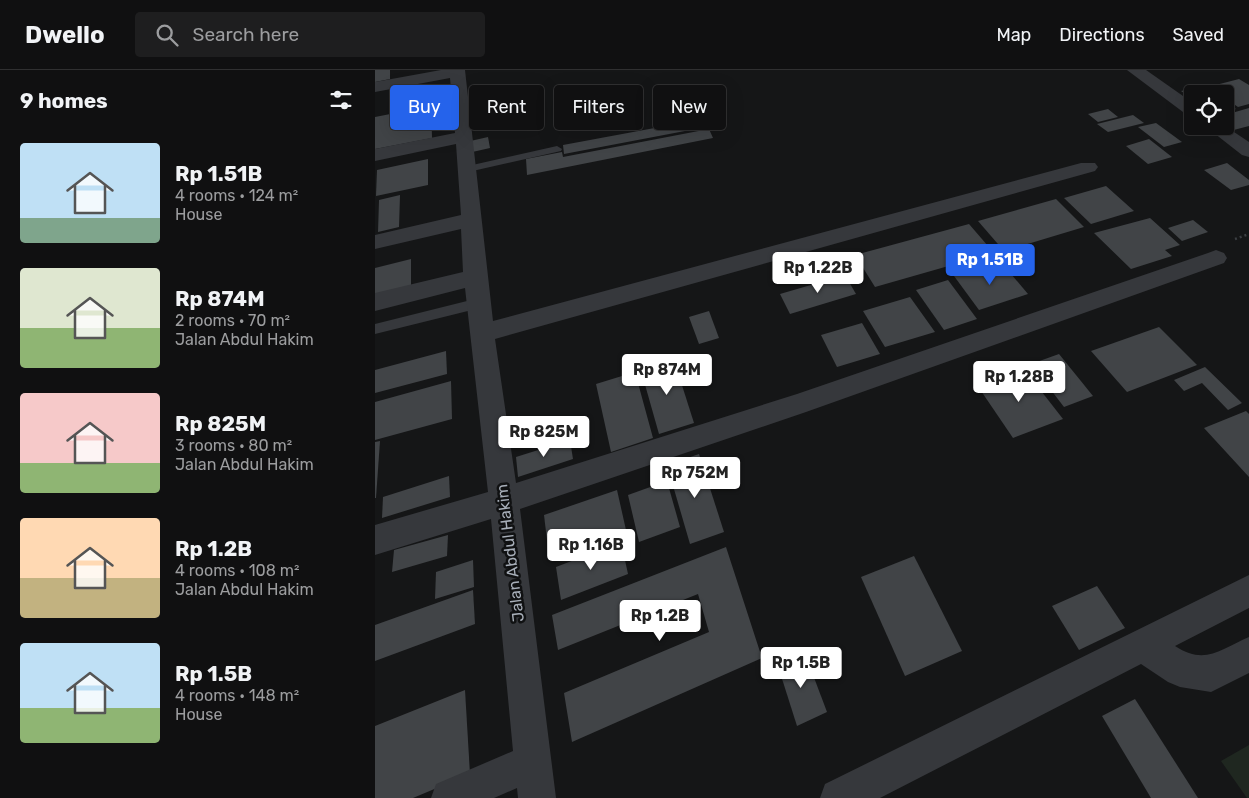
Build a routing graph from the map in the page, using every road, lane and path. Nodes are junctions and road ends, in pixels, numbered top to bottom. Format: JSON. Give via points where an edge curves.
{"nodes":[{"id":1,"x":1135,"y":70,"type":"edge"},
{"id":2,"x":457,"y":71,"type":"edge"},
{"id":3,"x":375,"y":87,"type":"edge"},
{"id":4,"x":1184,"y":105,"type":"edge"},
{"id":5,"x":1227,"y":135,"type":"edge"},
{"id":6,"x":462,"y":137,"type":"junction"},
{"id":7,"x":557,"y":149,"type":"dead end"},
{"id":8,"x":1249,"y":151,"type":"edge"},
{"id":9,"x":375,"y":155,"type":"edge"},
{"id":10,"x":1088,"y":167,"type":"dead end"},
{"id":11,"x":468,"y":169,"type":"junction"},
{"id":12,"x":470,"y":220,"type":"junction"},
{"id":13,"x":1249,"y":234,"type":"edge"},
{"id":14,"x":1235,"y":239,"type":"dead end"},
{"id":15,"x":375,"y":242,"type":"edge"},
{"id":16,"x":1215,"y":258,"type":"dead end"},
{"id":17,"x":477,"y":290,"type":"junction"},
{"id":18,"x":375,"y":302,"type":"edge"},
{"id":19,"x":375,"y":329,"type":"edge"},
{"id":20,"x":482,"y":332,"type":"junction"},
{"id":21,"x":504,"y":502,"type":"junction"},
{"id":22,"x":375,"y":540,"type":"edge"},
{"id":23,"x":1249,"y":591,"type":"edge"},
{"id":24,"x":1142,"y":644,"type":"junction"},
{"id":25,"x":1249,"y":654,"type":"edge"},
{"id":26,"x":533,"y":761,"type":"junction"},
{"id":27,"x":450,"y":798,"type":"edge"},
{"id":28,"x":537,"y":798,"type":"edge"},
{"id":29,"x":839,"y":798,"type":"edge"}],
"edges":[{"from":1,"to":4,"type":"street"},
{"from":2,"to":3,"type":"street"},
{"from":2,"to":6,"type":"street","name":"Jalan Abdul Hakim"},
{"from":5,"to":8,"type":"street"},
{"from":6,"to":9,"type":"street"},
{"from":6,"to":11,"type":"street","name":"Jalan Abdul Hakim"},
{"from":7,"to":11,"type":"lane"},
{"from":10,"to":20,"type":"street"},
{"from":11,"to":12,"type":"street","name":"Jalan Abdul Hakim"},
{"from":12,"to":15,"type":"street"},
{"from":12,"to":17,"type":"street","name":"Jalan Abdul Hakim"},
{"from":13,"to":14,"type":"path"},
{"from":16,"to":21,"type":"street","via":[[918,364]]},
{"from":17,"to":18,"type":"street"},
{"from":17,"to":19,"type":"lane"},
{"from":17,"to":20,"type":"street","name":"Jalan Abdul Hakim"},
{"from":20,"to":21,"type":"street","name":"Jalan Abdul Hakim"},
{"from":21,"to":22,"type":"street"},
{"from":21,"to":26,"type":"street","name":"Jalan Abdul Hakim"},
{"from":23,"to":24,"type":"street"},
{"from":24,"to":25,"type":"street","via":[[1180,670],[1211,674]]},
{"from":24,"to":29,"type":"street"},
{"from":26,"to":27,"type":"street"},
{"from":26,"to":28,"type":"street","name":"Jalan Abdul Hakim"}]}
